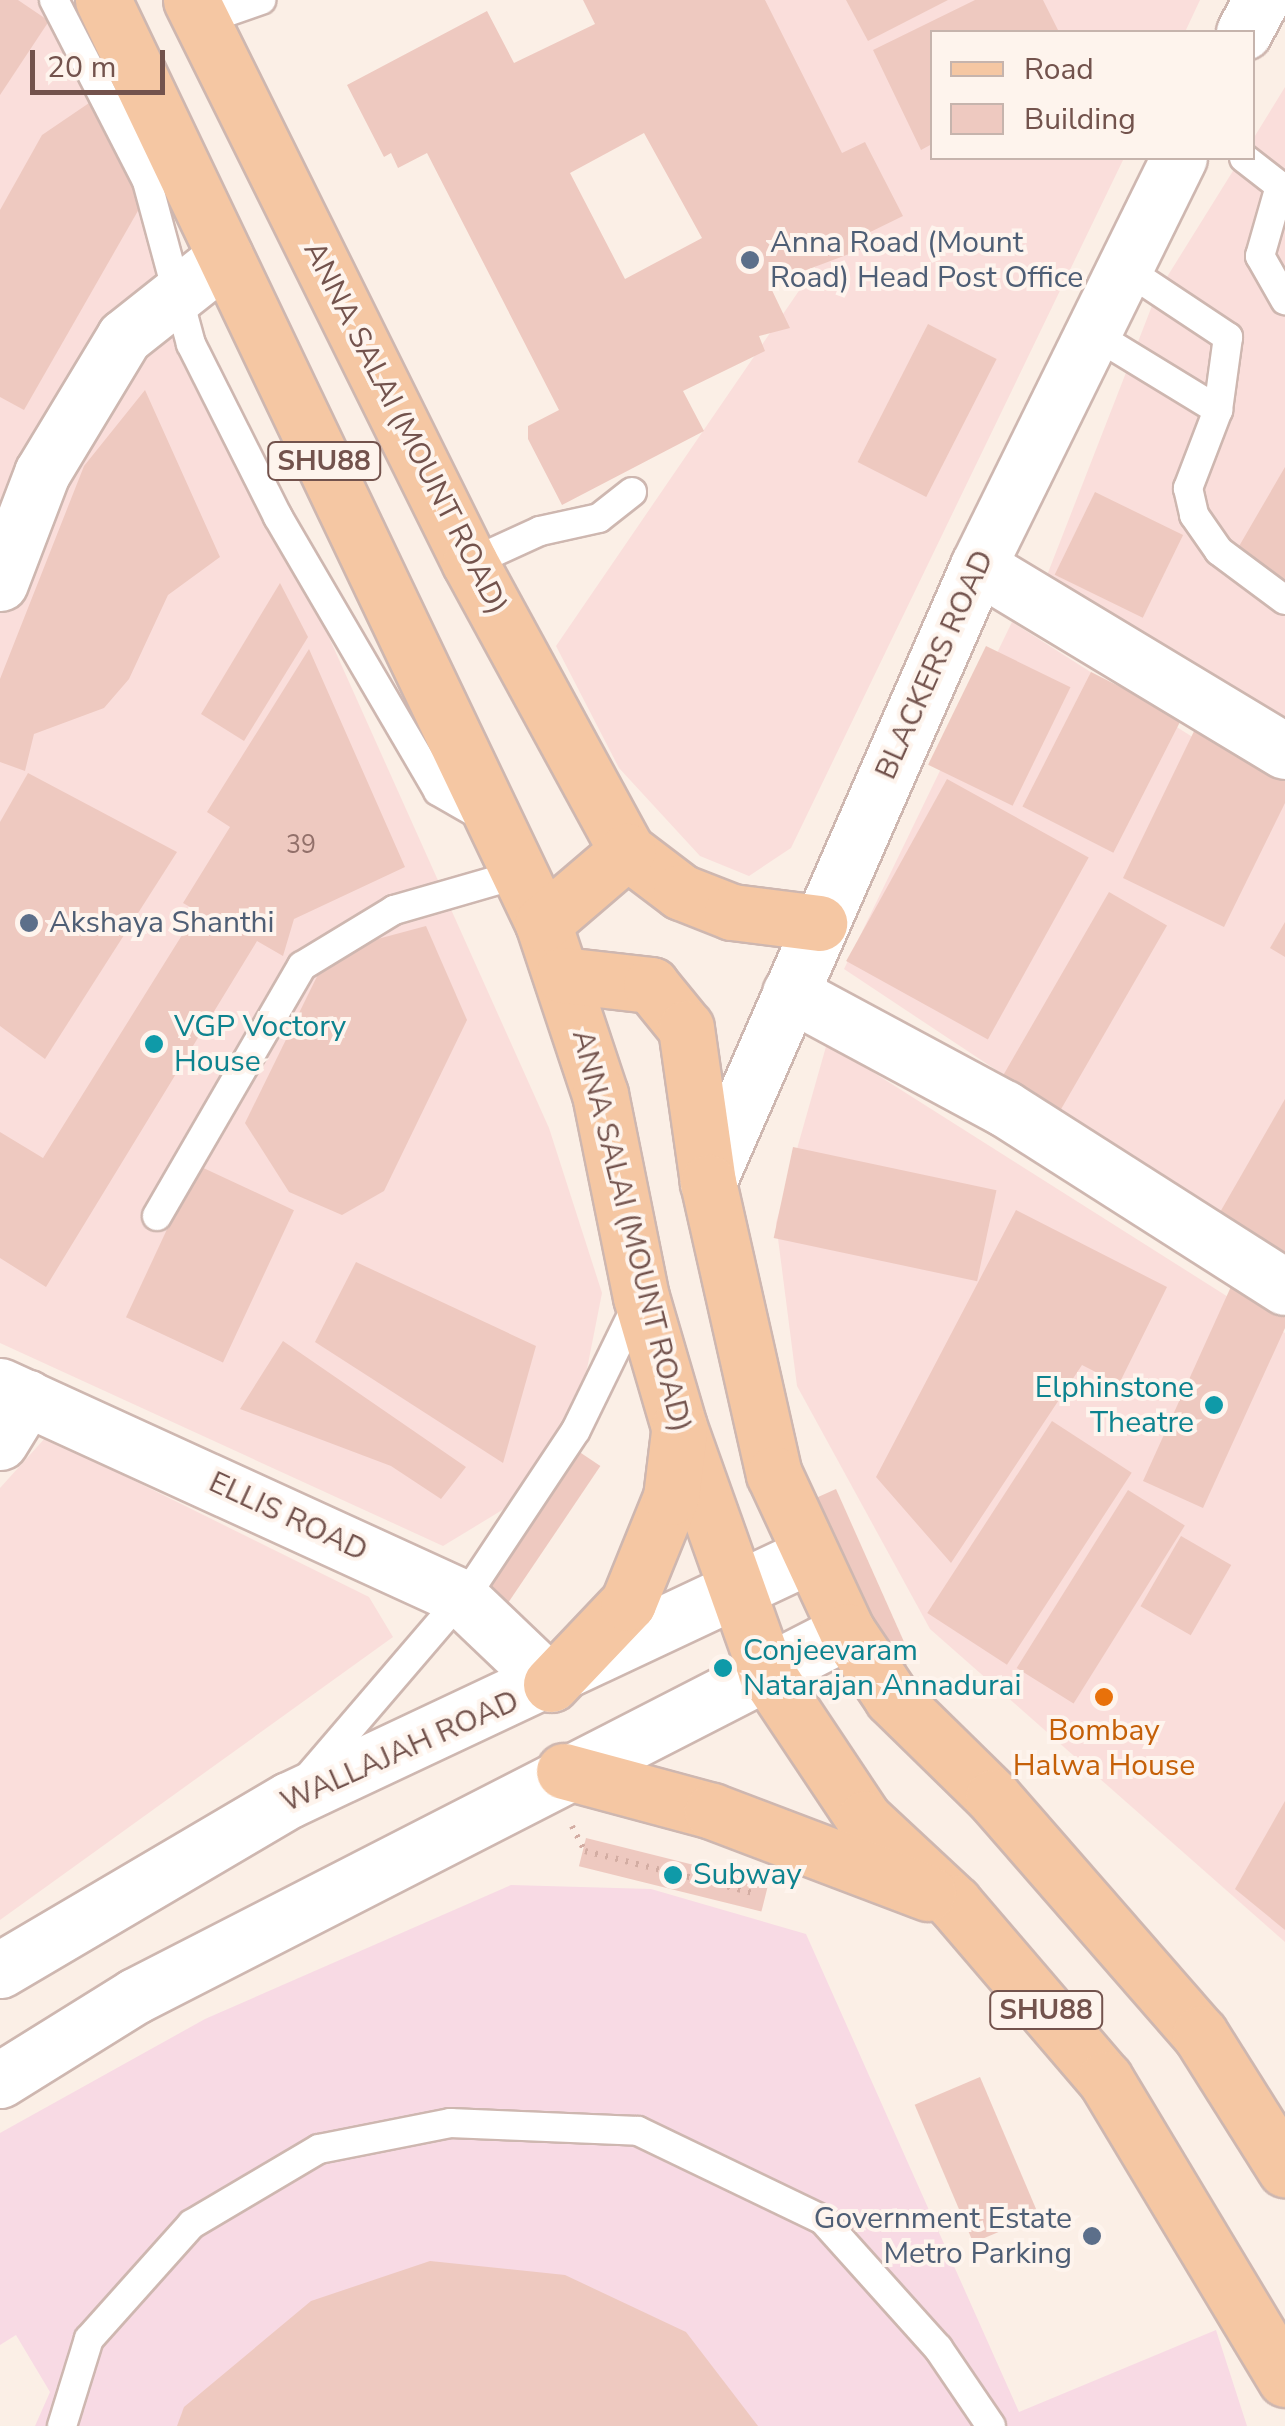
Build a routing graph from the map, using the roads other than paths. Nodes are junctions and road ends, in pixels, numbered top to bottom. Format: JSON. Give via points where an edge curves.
{"nodes":[{"id":1,"x":54,"y":0,"type":"edge"},
{"id":2,"x":103,"y":0,"type":"edge"},
{"id":3,"x":261,"y":0,"type":"edge"},
{"id":4,"x":1261,"y":0,"type":"edge"},
{"id":5,"x":196,"y":11,"type":"edge"},
{"id":6,"x":1245,"y":30,"type":"edge"},
{"id":7,"x":1178,"y":160,"type":"edge"},
{"id":8,"x":1247,"y":160,"type":"edge"},
{"id":9,"x":1283,"y":202,"type":"edge"},
{"id":10,"x":226,"y":256,"type":"junction"},
{"id":11,"x":1124,"y":268,"type":"junction"},
{"id":12,"x":177,"y":287,"type":"junction"},
{"id":13,"x":1285,"y":300,"type":"edge"},
{"id":14,"x":1092,"y":333,"type":"junction"},
{"id":15,"x":1218,"y":410,"type":"junction"},
{"id":16,"x":21,"y":466,"type":"edge"},
{"id":17,"x":632,"y":492,"type":"dead end"},
{"id":18,"x":470,"y":563,"type":"junction"},
{"id":19,"x":978,"y":566,"type":"junction"},
{"id":20,"x":0,"y":583,"type":"edge"},
{"id":21,"x":1285,"y":600,"type":"edge"},
{"id":22,"x":1285,"y":751,"type":"edge"},
{"id":23,"x":510,"y":849,"type":"junction"},
{"id":24,"x":627,"y":851,"type":"junction"},
{"id":25,"x":819,"y":923,"type":"junction"},
{"id":26,"x":544,"y":924,"type":"junction"},
{"id":27,"x":563,"y":974,"type":"junction"},
{"id":28,"x":790,"y":993,"type":"junction"},
{"id":29,"x":708,"y":1182,"type":"junction"},
{"id":30,"x":158,"y":1216,"type":"dead end"},
{"id":31,"x":1285,"y":1287,"type":"edge"},
{"id":32,"x":641,"y":1297,"type":"junction"},
{"id":33,"x":9,"y":1409,"type":"edge"},
{"id":34,"x":679,"y":1427,"type":"junction"},
{"id":35,"x":810,"y":1555,"type":"junction"},
{"id":36,"x":741,"y":1594,"type":"junction"},
{"id":37,"x":459,"y":1596,"type":"junction"},
{"id":38,"x":847,"y":1631,"type":"junction"},
{"id":39,"x":766,"y":1672,"type":"junction"},
{"id":40,"x":551,"y":1684,"type":"junction"},
{"id":41,"x":556,"y":1776,"type":"junction"},
{"id":42,"x":289,"y":1800,"type":"junction"},
{"id":43,"x":954,"y":1903,"type":"junction"},
{"id":44,"x":0,"y":1970,"type":"edge"},
{"id":45,"x":0,"y":2080,"type":"edge"},
{"id":46,"x":1285,"y":2169,"type":"edge"},
{"id":47,"x":1285,"y":2379,"type":"edge"},
{"id":48,"x":62,"y":2426,"type":"edge"},
{"id":49,"x":991,"y":2426,"type":"edge"}],
"edges":[{"from":1,"to":12,"type":"lane","via":[[146,180]]},
{"from":2,"to":10,"type":"main road","name":"ANNA SALAI (MOUNT ROAD)","number":"SHU88"},
{"from":3,"to":5,"type":"lane"},
{"from":4,"to":6,"type":"main road"},
{"from":5,"to":18,"type":"main road","name":"ANNA SALAI (MOUNT ROAD)","number":"SHU88"},
{"from":7,"to":11,"type":"main road","name":"BLACKERS ROAD"},
{"from":8,"to":9,"type":"lane","via":[[1270,173]]},
{"from":9,"to":13,"type":"lane","via":[[1260,256]]},
{"from":10,"to":12,"type":"main road"},
{"from":10,"to":23,"type":"main road","name":"ANNA SALAI (MOUNT ROAD)","number":"SHU88"},
{"from":11,"to":14,"type":"main road","name":"BLACKERS ROAD"},
{"from":11,"to":15,"type":"lane","via":[[1228,338]]},
{"from":12,"to":16,"type":"main road","via":[[124,337]]},
{"from":12,"to":23,"type":"lane","via":[[190,344],[384,710],[438,791]]},
{"from":14,"to":15,"type":"lane"},
{"from":14,"to":19,"type":"main road","name":"BLACKERS ROAD"},
{"from":15,"to":21,"type":"lane","via":[[1188,488],[1194,516],[1218,550]]},
{"from":16,"to":20,"type":"main road"},
{"from":17,"to":18,"type":"lane","via":[[600,518],[540,530]]},
{"from":18,"to":24,"type":"main road","name":"ANNA SALAI (MOUNT ROAD)","number":"SHU88"},
{"from":19,"to":22,"type":"main road"},
{"from":19,"to":25,"type":"main road","name":"BLACKERS ROAD"},
{"from":23,"to":26,"type":"main road","name":"ANNA SALAI (MOUNT ROAD)","number":"SHU88"},
{"from":23,"to":30,"type":"lane","via":[[302,966]]},
{"from":24,"to":25,"type":"main road","via":[[681,892],[732,912]]},
{"from":24,"to":26,"type":"main road"},
{"from":25,"to":28,"type":"main road","name":"BLACKERS ROAD"},
{"from":26,"to":27,"type":"main road","name":"ANNA SALAI (MOUNT ROAD)","number":"SHU88"},
{"from":27,"to":29,"type":"main road","via":[[651,985],[686,1028]]},
{"from":27,"to":32,"type":"main road","name":"ANNA SALAI (MOUNT ROAD)","number":"SHU88","via":[[600,1094]]},
{"from":28,"to":29,"type":"main road","name":"BLACKERS ROAD"},
{"from":28,"to":31,"type":"main road","via":[[1004,1108]]},
{"from":29,"to":35,"type":"main road","number":"SHU88","via":[[774,1474]]},
{"from":32,"to":34,"type":"main road","name":"ANNA SALAI (MOUNT ROAD)","number":"SHU88"},
{"from":32,"to":37,"type":"lane","via":[[576,1430]]},
{"from":33,"to":37,"type":"main road","name":"ELLIS ROAD"},
{"from":34,"to":36,"type":"main road","name":"ANNA SALAI (MOUNT ROAD)","number":"SHU88"},
{"from":34,"to":40,"type":"main road","via":[[671,1497],[628,1603]]},
{"from":35,"to":36,"type":"main road","name":"WALLAJAH ROAD"},
{"from":35,"to":38,"type":"main road","number":"SHU88"},
{"from":36,"to":39,"type":"main road","name":"ANNA SALAI (MOUNT ROAD)","number":"SHU88"},
{"from":36,"to":40,"type":"main road","name":"WALLAJAH ROAD"},
{"from":37,"to":40,"type":"main road","name":"ELLIS ROAD"},
{"from":37,"to":42,"type":"lane"},
{"from":38,"to":39,"type":"main road"},
{"from":38,"to":46,"type":"main road","number":"SHU88","via":[[892,1698],[993,1797],[1200,2034]]},
{"from":39,"to":41,"type":"main road"},
{"from":39,"to":43,"type":"main road","name":"ANNA SALAI (MOUNT ROAD)","number":"SHU88","via":[[864,1819]]},
{"from":40,"to":42,"type":"main road","name":"WALLAJAH ROAD"},
{"from":41,"to":43,"type":"main road","via":[[712,1811]]},
{"from":41,"to":45,"type":"main road","via":[[135,1996]]},
{"from":42,"to":44,"type":"main road","name":"WALLAJAH ROAD"},
{"from":43,"to":47,"type":"main road","name":"ANNA SALAI (MOUNT ROAD)","number":"SHU88","via":[[1105,2079]]},
{"from":48,"to":49,"type":"lane","via":[[89,2339],[192,2224],[320,2149],[450,2123],[638,2132],[823,2220],[938,2348]]}]}
